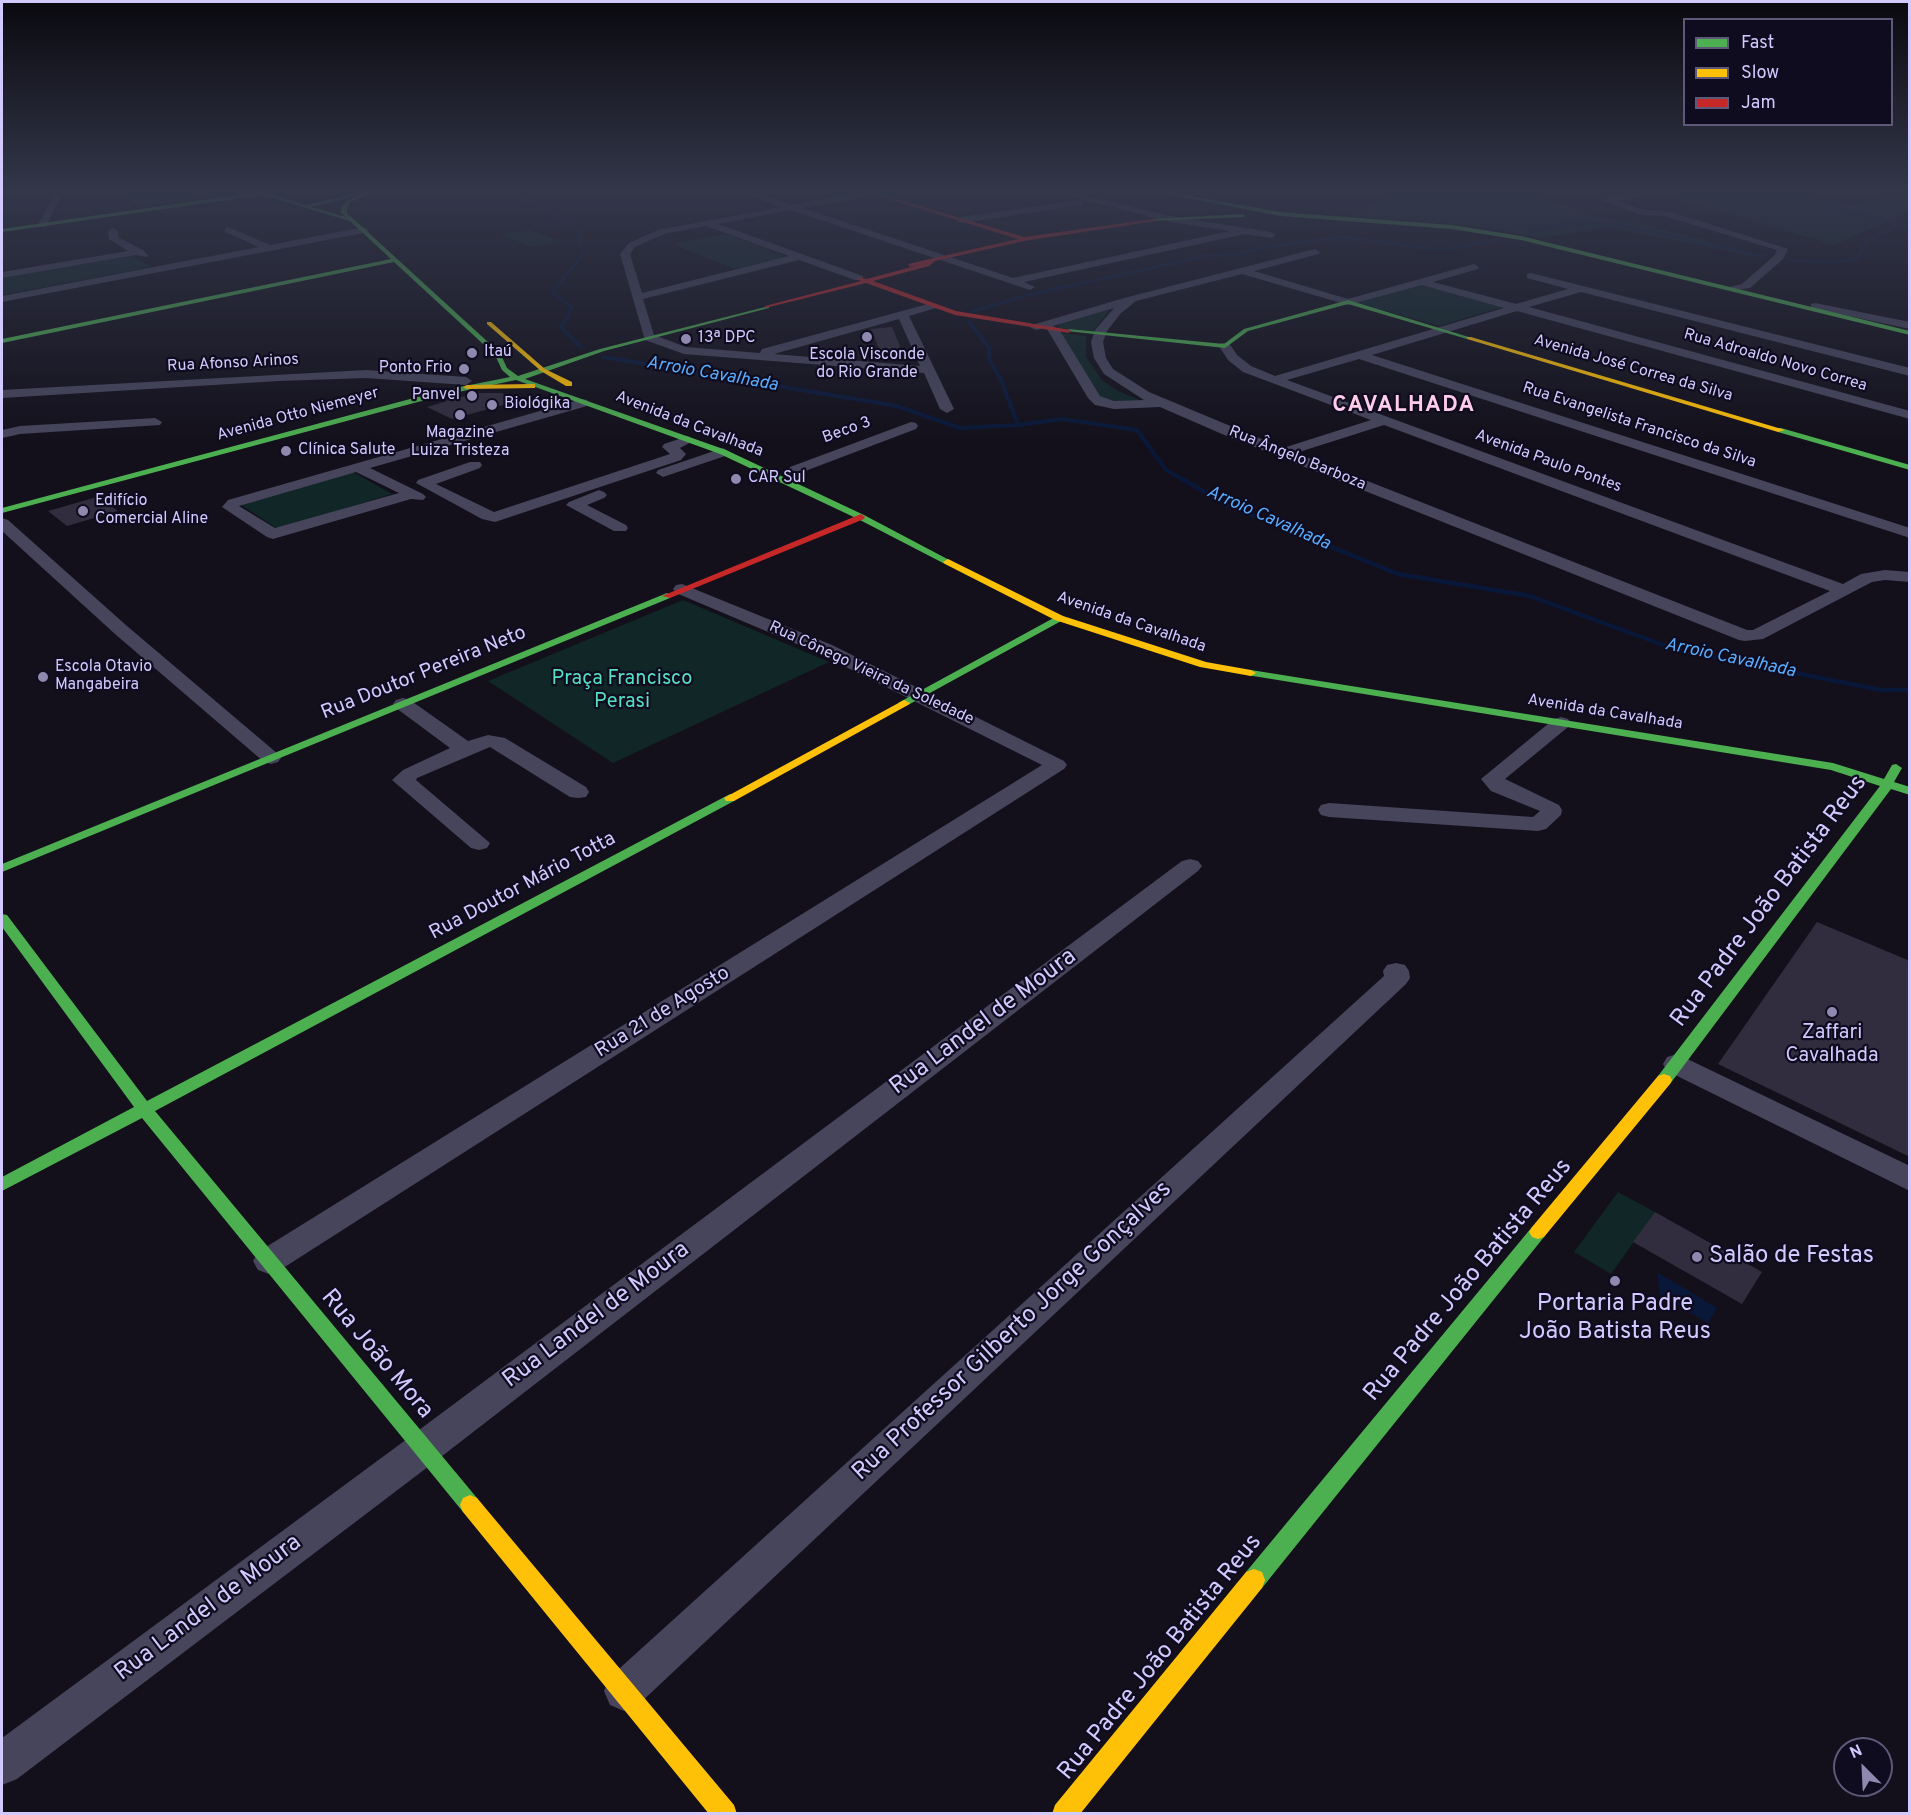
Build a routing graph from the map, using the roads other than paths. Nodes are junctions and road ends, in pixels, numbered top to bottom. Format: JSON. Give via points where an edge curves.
{"nodes":[{"id":1,"x":115,"y":277,"type":"edge"},
{"id":2,"x":316,"y":277,"type":"edge"},
{"id":3,"x":416,"y":277,"type":"edge"},
{"id":4,"x":632,"y":277,"type":"edge"},
{"id":5,"x":720,"y":277,"type":"edge"},
{"id":6,"x":854,"y":277,"type":"edge"},
{"id":7,"x":877,"y":277,"type":"edge"},
{"id":8,"x":997,"y":277,"type":"edge"},
{"id":9,"x":1032,"y":277,"type":"edge"},
{"id":10,"x":1220,"y":277,"type":"edge"},
{"id":11,"x":1262,"y":277,"type":"edge"},
{"id":12,"x":1441,"y":277,"type":"edge"},
{"id":13,"x":1534,"y":277,"type":"edge"},
{"id":14,"x":1661,"y":277,"type":"edge"},
{"id":15,"x":1757,"y":277,"type":"edge"},
{"id":16,"x":863,"y":280,"type":"junction"},
{"id":17,"x":1012,"y":281,"type":"junction"},
{"id":18,"x":1423,"y":282,"type":"junction"},
{"id":19,"x":1030,"y":287,"type":"dead end"},
{"id":20,"x":1582,"y":288,"type":"junction"},
{"id":21,"x":1734,"y":296,"type":"junction"},
{"id":22,"x":638,"y":297,"type":"junction"},
{"id":23,"x":2,"y":298,"type":"edge"},
{"id":24,"x":1132,"y":299,"type":"junction"},
{"id":25,"x":1348,"y":302,"type":"junction"},
{"id":26,"x":1786,"y":303,"type":"junction"},
{"id":27,"x":932,"y":306,"type":"junction"},
{"id":28,"x":1519,"y":307,"type":"junction"},
{"id":29,"x":1714,"y":309,"type":"dead end"},
{"id":30,"x":477,"y":313,"type":"dead end"},
{"id":31,"x":902,"y":314,"type":"junction"},
{"id":32,"x":1692,"y":316,"type":"junction"},
{"id":33,"x":1910,"y":326,"type":"edge"},
{"id":34,"x":1036,"y":327,"type":"junction"},
{"id":35,"x":1053,"y":329,"type":"junction"},
{"id":36,"x":1443,"y":330,"type":"junction"},
{"id":37,"x":1910,"y":333,"type":"edge"},
{"id":38,"x":1100,"y":335,"type":"junction"},
{"id":39,"x":649,"y":337,"type":"junction"},
{"id":40,"x":2,"y":341,"type":"edge"},
{"id":41,"x":1225,"y":346,"type":"junction"},
{"id":42,"x":1357,"y":354,"type":"junction"},
{"id":43,"x":749,"y":357,"type":"junction"},
{"id":44,"x":538,"y":366,"type":"junction"},
{"id":45,"x":504,"y":369,"type":"junction"},
{"id":46,"x":928,"y":370,"type":"junction"},
{"id":47,"x":1910,"y":372,"type":"edge"},
{"id":48,"x":516,"y":378,"type":"junction"},
{"id":49,"x":1274,"y":380,"type":"junction"},
{"id":50,"x":466,"y":384,"type":"junction"},
{"id":51,"x":532,"y":386,"type":"junction"},
{"id":52,"x":2,"y":394,"type":"edge"},
{"id":53,"x":582,"y":403,"type":"junction"},
{"id":54,"x":1163,"y":403,"type":"junction"},
{"id":55,"x":946,"y":409,"type":"dead end"},
{"id":56,"x":1910,"y":415,"type":"edge"},
{"id":57,"x":1383,"y":421,"type":"junction"},
{"id":58,"x":155,"y":422,"type":"dead end"},
{"id":59,"x":911,"y":426,"type":"dead end"},
{"id":60,"x":2,"y":434,"type":"edge"},
{"id":61,"x":688,"y":440,"type":"junction"},
{"id":62,"x":723,"y":452,"type":"junction"},
{"id":63,"x":1283,"y":453,"type":"junction"},
{"id":64,"x":475,"y":465,"type":"dead end"},
{"id":65,"x":784,"y":465,"type":"junction"},
{"id":66,"x":358,"y":468,"type":"junction"},
{"id":67,"x":1910,"y":468,"type":"edge"},
{"id":68,"x":816,"y":480,"type":"dead end"},
{"id":69,"x":452,"y":483,"type":"dead end"},
{"id":70,"x":837,"y":490,"type":"dead end"},
{"id":71,"x":413,"y":494,"type":"junction"},
{"id":72,"x":435,"y":506,"type":"dead end"},
{"id":73,"x":2,"y":509,"type":"edge"},
{"id":74,"x":510,"y":513,"type":"junction"},
{"id":75,"x":890,"y":516,"type":"dead end"},
{"id":76,"x":861,"y":517,"type":"junction"},
{"id":77,"x":2,"y":523,"type":"edge"},
{"id":78,"x":620,"y":528,"type":"dead end"},
{"id":79,"x":1910,"y":533,"type":"edge"},
{"id":80,"x":26,"y":545,"type":"junction"},
{"id":81,"x":4,"y":551,"type":"dead end"},
{"id":82,"x":1910,"y":577,"type":"edge"},
{"id":83,"x":682,"y":589,"type":"junction"},
{"id":84,"x":1844,"y":590,"type":"junction"},
{"id":85,"x":1059,"y":618,"type":"junction"},
{"id":86,"x":1166,"y":638,"type":"dead end"},
{"id":87,"x":918,"y":695,"type":"junction"},
{"id":88,"x":403,"y":704,"type":"junction"},
{"id":89,"x":1561,"y":723,"type":"junction"},
{"id":90,"x":465,"y":749,"type":"junction"},
{"id":91,"x":271,"y":758,"type":"junction"},
{"id":92,"x":1057,"y":765,"type":"joint"},
{"id":93,"x":1910,"y":773,"type":"edge"},
{"id":94,"x":1887,"y":783,"type":"junction"},
{"id":95,"x":1910,"y":791,"type":"edge"},
{"id":96,"x":578,"y":792,"type":"dead end"},
{"id":97,"x":1329,"y":810,"type":"dead end"},
{"id":98,"x":479,"y":843,"type":"dead end"},
{"id":99,"x":1190,"y":866,"type":"dead end"},
{"id":100,"x":2,"y":867,"type":"edge"},
{"id":101,"x":2,"y":918,"type":"edge"},
{"id":102,"x":1396,"y":971,"type":"dead end"},
{"id":103,"x":1677,"y":1064,"type":"junction"},
{"id":104,"x":144,"y":1109,"type":"junction"},
{"id":105,"x":1910,"y":1180,"type":"edge"},
{"id":106,"x":2,"y":1185,"type":"edge"},
{"id":107,"x":269,"y":1261,"type":"junction"},
{"id":108,"x":423,"y":1448,"type":"junction"},
{"id":109,"x":624,"y":1691,"type":"junction"},
{"id":110,"x":2,"y":1764,"type":"edge"},
{"id":111,"x":725,"y":1814,"type":"edge"},
{"id":112,"x":1064,"y":1814,"type":"edge"}],
"edges":[{"from":1,"to":23,"type":"street"},
{"from":2,"to":40,"type":"main road"},
{"from":3,"to":45,"type":"main road","name":"Avenida da Cavalhada","via":[[498,354]]},
{"from":4,"to":22,"type":"street"},
{"from":5,"to":22,"type":"street"},
{"from":6,"to":16,"type":"street"},
{"from":7,"to":16,"type":"main road","name":"Avenida Otto Niemeyer"},
{"from":8,"to":17,"type":"street"},
{"from":9,"to":17,"type":"street"},
{"from":10,"to":24,"type":"street"},
{"from":11,"to":25,"type":"street"},
{"from":12,"to":18,"type":"street"},
{"from":13,"to":20,"type":"street"},
{"from":14,"to":21,"type":"main road"},
{"from":15,"to":21,"type":"street"},
{"from":16,"to":27,"type":"main road"},
{"from":16,"to":39,"type":"main road","name":"Avenida Otto Niemeyer"},
{"from":17,"to":19,"type":"street"},
{"from":18,"to":25,"type":"street"},
{"from":18,"to":28,"type":"street","name":"Rua Adroaldo Novo Correa"},
{"from":20,"to":28,"type":"street"},
{"from":20,"to":32,"type":"street"},
{"from":21,"to":26,"type":"main road","via":[[1757,296]]},
{"from":22,"to":39,"type":"street"},
{"from":24,"to":34,"type":"street"},
{"from":24,"to":38,"type":"street","via":[[1116,312]]},
{"from":25,"to":36,"type":"main road","name":"Avenida José Correa da Silva"},
{"from":25,"to":41,"type":"main road","via":[[1246,330]]},
{"from":26,"to":33,"type":"street"},
{"from":26,"to":37,"type":"main road"},
{"from":27,"to":31,"type":"street"},
{"from":27,"to":34,"type":"main road"},
{"from":28,"to":36,"type":"street"},
{"from":28,"to":56,"type":"street","name":"Rua Adroaldo Novo Correa"},
{"from":29,"to":32,"type":"street"},
{"from":30,"to":44,"type":"main road","name":"Avenida da Cavalhada"},
{"from":31,"to":43,"type":"street"},
{"from":31,"to":46,"type":"street"},
{"from":32,"to":47,"type":"street"},
{"from":34,"to":35,"type":"main road"},
{"from":35,"to":38,"type":"main road"},
{"from":35,"to":54,"type":"street","via":[[1100,402]]},
{"from":36,"to":42,"type":"street"},
{"from":36,"to":67,"type":"main road","name":"Avenida José Correa da Silva"},
{"from":38,"to":41,"type":"main road"},
{"from":38,"to":54,"type":"street","name":"Rua Ângelo Barboza","via":[[1100,358],[1108,370]]},
{"from":39,"to":43,"type":"street","via":[[684,350]]},
{"from":39,"to":44,"type":"main road","name":"Avenida Otto Niemeyer"},
{"from":41,"to":49,"type":"street","name":"Avenida Paulo Pontes","via":[[1247,369]]},
{"from":42,"to":49,"type":"street"},
{"from":42,"to":79,"type":"street","name":"Rua Evangelista Francisco da Silva"},
{"from":43,"to":46,"type":"street"},
{"from":44,"to":45,"type":"main road","name":"Avenida Otto Niemeyer"},
{"from":44,"to":48,"type":"main road","name":"Avenida Otto Niemeyer"},
{"from":44,"to":65,"type":"main road","name":"Avenida da Cavalhada","via":[[579,389]]},
{"from":45,"to":48,"type":"main road","name":"Avenida da Cavalhada"},
{"from":45,"to":50,"type":"main road","name":"Avenida Otto Niemeyer"},
{"from":46,"to":55,"type":"street"},
{"from":48,"to":50,"type":"main road","name":"Avenida Otto Niemeyer"},
{"from":48,"to":51,"type":"main road","name":"Avenida da Cavalhada"},
{"from":49,"to":57,"type":"street","name":"Avenida Paulo Pontes"},
{"from":50,"to":51,"type":"main road"},
{"from":50,"to":52,"type":"street","name":"Rua Afonso Arinos","via":[[334,375]]},
{"from":50,"to":73,"type":"main road","name":"Avenida Otto Niemeyer"},
{"from":51,"to":53,"type":"main road","name":"Avenida da Cavalhada"},
{"from":53,"to":61,"type":"main road","name":"Avenida da Cavalhada"},
{"from":53,"to":66,"type":"street"},
{"from":54,"to":63,"type":"street","name":"Rua Ângelo Barboza"},
{"from":57,"to":63,"type":"street"},
{"from":57,"to":84,"type":"street","name":"Avenida Paulo Pontes"},
{"from":58,"to":60,"type":"street"},
{"from":59,"to":65,"type":"street","name":"Beco 3"},
{"from":61,"to":62,"type":"main road","name":"Avenida da Cavalhada"},
{"from":61,"to":74,"type":"street","via":[[669,447],[679,454],[676,457]]},
{"from":62,"to":76,"type":"main road","name":"Avenida da Cavalhada"},
{"from":62,"to":78,"type":"street","via":[[575,504]]},
{"from":63,"to":84,"type":"street","name":"Rua Ângelo Barboza","via":[[1749,636]]},
{"from":64,"to":74,"type":"street","via":[[423,483],[488,516]]},
{"from":65,"to":68,"type":"main road","name":"Avenida da Cavalhada"},
{"from":66,"to":71,"type":"street"},
{"from":66,"to":71,"type":"street","via":[[231,508],[273,534]]},
{"from":69,"to":74,"type":"street"},
{"from":70,"to":75,"type":"main road"},
{"from":71,"to":72,"type":"street"},
{"from":76,"to":83,"type":"main road","name":"Rua Doutor Pereira Neto"},
{"from":76,"to":85,"type":"main road","name":"Avenida da Cavalhada"},
{"from":77,"to":80,"type":"street"},
{"from":80,"to":81,"type":"street"},
{"from":80,"to":91,"type":"street"},
{"from":82,"to":84,"type":"street","via":[[1875,576]]},
{"from":83,"to":87,"type":"street","name":"Rua Cônego Vieira da Soledade","via":[[825,649]]},
{"from":83,"to":88,"type":"main road","name":"Rua Doutor Pereira Neto"},
{"from":85,"to":86,"type":"main road","via":[[1100,620]]},
{"from":85,"to":87,"type":"main road","name":"Rua Doutor Mário Totta"},
{"from":85,"to":89,"type":"main road","name":"Avenida da Cavalhada","via":[[1204,665]]},
{"from":87,"to":92,"type":"street","name":"Rua Cônego Vieira da Soledade"},
{"from":87,"to":104,"type":"main road","name":"Rua Doutor Mário Totta","via":[[620,858]]},
{"from":88,"to":90,"type":"street"},
{"from":88,"to":91,"type":"main road","name":"Rua Doutor Pereira Neto"},
{"from":89,"to":94,"type":"main road","name":"Avenida da Cavalhada","via":[[1833,767]]},
{"from":89,"to":97,"type":"street","via":[[1492,779],[1498,786],[1548,807],[1550,815],[1538,824]]},
{"from":90,"to":96,"type":"street","via":[[488,741],[498,742]]},
{"from":90,"to":98,"type":"street","via":[[403,780]]},
{"from":91,"to":100,"type":"main road","name":"Rua Doutor Pereira Neto"},
{"from":92,"to":107,"type":"street","name":"Rua 21 de Agosto"},
{"from":93,"to":94,"type":"main road","name":"Rua Padre João Batista Reus","via":[[1890,767]]},
{"from":94,"to":95,"type":"main road","name":"Avenida da Cavalhada"},
{"from":94,"to":103,"type":"main road","name":"Rua Padre João Batista Reus"},
{"from":99,"to":108,"type":"street","name":"Rua Landel de Moura"},
{"from":101,"to":104,"type":"main road","name":"Rua João Mora"},
{"from":102,"to":109,"type":"street","name":"Rua Professor Gilberto Jorge Gonçalves","via":[[1396,978]]},
{"from":103,"to":105,"type":"street"},
{"from":103,"to":112,"type":"main road","name":"Rua Padre João Batista Reus"},
{"from":104,"to":106,"type":"main road","name":"Rua Doutor Mário Totta"},
{"from":104,"to":107,"type":"main road","name":"Rua João Mora"},
{"from":107,"to":108,"type":"main road","name":"Rua João Mora"},
{"from":108,"to":109,"type":"main road","name":"Rua João Mora"},
{"from":108,"to":110,"type":"street","name":"Rua Landel de Moura"},
{"from":109,"to":111,"type":"main road","name":"Rua João Mora"}]}
